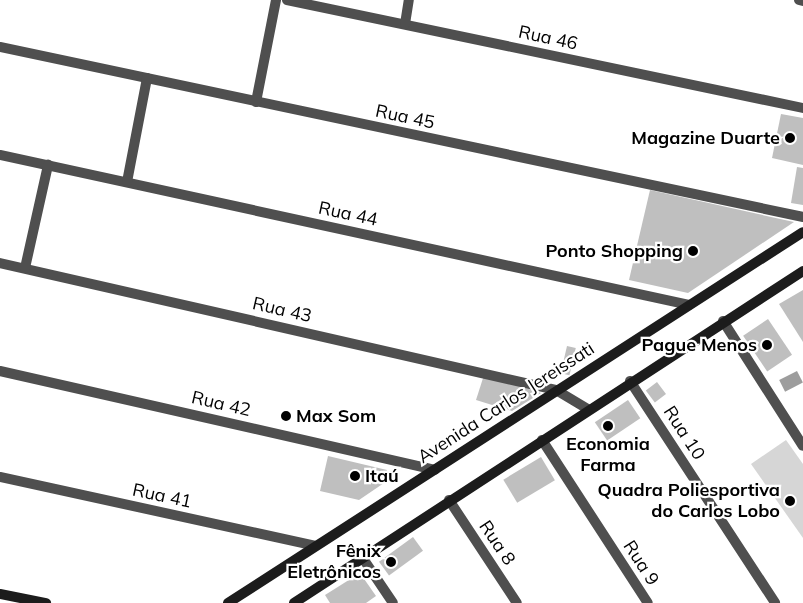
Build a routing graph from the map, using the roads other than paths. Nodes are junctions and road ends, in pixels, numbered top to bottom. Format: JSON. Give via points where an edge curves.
{"nodes":[{"id":1,"x":276,"y":0,"type":"edge"},
{"id":2,"x":287,"y":0,"type":"edge"},
{"id":3,"x":409,"y":0,"type":"edge"},
{"id":4,"x":799,"y":0,"type":"edge"},
{"id":5,"x":803,"y":1,"type":"edge"},
{"id":6,"x":405,"y":24,"type":"junction"},
{"id":7,"x":0,"y":47,"type":"edge"},
{"id":8,"x":147,"y":78,"type":"junction"},
{"id":9,"x":256,"y":102,"type":"junction"},
{"id":10,"x":803,"y":108,"type":"edge"},
{"id":11,"x":0,"y":155,"type":"edge"},
{"id":12,"x":48,"y":165,"type":"junction"},
{"id":13,"x":128,"y":182,"type":"junction"},
{"id":14,"x":803,"y":217,"type":"edge"},
{"id":15,"x":803,"y":232,"type":"edge"},
{"id":16,"x":0,"y":263,"type":"edge"},
{"id":17,"x":25,"y":268,"type":"junction"},
{"id":18,"x":803,"y":271,"type":"edge"},
{"id":19,"x":689,"y":305,"type":"junction"},
{"id":20,"x":723,"y":322,"type":"junction"},
{"id":21,"x":0,"y":371,"type":"edge"},
{"id":22,"x":630,"y":381,"type":"junction"},
{"id":23,"x":556,"y":390,"type":"junction"},
{"id":24,"x":588,"y":409,"type":"junction"},
{"id":25,"x":542,"y":440,"type":"junction"},
{"id":26,"x":803,"y":446,"type":"edge"},
{"id":27,"x":435,"y":470,"type":"junction"},
{"id":28,"x":0,"y":477,"type":"edge"},
{"id":29,"x":449,"y":500,"type":"junction"},
{"id":30,"x":316,"y":546,"type":"junction"},
{"id":31,"x":362,"y":557,"type":"junction"},
{"id":32,"x":0,"y":594,"type":"edge"},
{"id":33,"x":46,"y":603,"type":"edge"},
{"id":34,"x":228,"y":603,"type":"edge"},
{"id":35,"x":294,"y":603,"type":"edge"},
{"id":36,"x":393,"y":603,"type":"edge"},
{"id":37,"x":517,"y":603,"type":"edge"},
{"id":38,"x":648,"y":603,"type":"edge"},
{"id":39,"x":775,"y":603,"type":"edge"}],
"edges":[{"from":1,"to":9,"type":"street"},
{"from":2,"to":6,"type":"street","name":"Rua 46"},
{"from":3,"to":6,"type":"street"},
{"from":4,"to":5,"type":"street"},
{"from":6,"to":10,"type":"street","name":"Rua 46"},
{"from":7,"to":8,"type":"street","name":"Rua 45"},
{"from":8,"to":9,"type":"street","name":"Rua 45"},
{"from":8,"to":13,"type":"street"},
{"from":9,"to":14,"type":"street","name":"Rua 45"},
{"from":11,"to":12,"type":"street","name":"Rua 44"},
{"from":12,"to":13,"type":"street","name":"Rua 44"},
{"from":12,"to":17,"type":"street"},
{"from":13,"to":19,"type":"street","name":"Rua 44"},
{"from":15,"to":19,"type":"street","name":"Avenida Carlos Jereissati"},
{"from":16,"to":17,"type":"street","name":"Rua 43"},
{"from":17,"to":23,"type":"street","name":"Rua 43"},
{"from":18,"to":20,"type":"street"},
{"from":19,"to":23,"type":"street","name":"Avenida Carlos Jereissati"},
{"from":20,"to":22,"type":"street"},
{"from":20,"to":26,"type":"street"},
{"from":21,"to":27,"type":"street","name":"Rua 42"},
{"from":22,"to":24,"type":"street"},
{"from":22,"to":39,"type":"street","name":"Rua 10"},
{"from":23,"to":24,"type":"street","name":"Rua 43"},
{"from":23,"to":27,"type":"street","name":"Avenida Carlos Jereissati"},
{"from":24,"to":25,"type":"street"},
{"from":25,"to":29,"type":"street"},
{"from":25,"to":38,"type":"street","name":"Rua 9"},
{"from":27,"to":30,"type":"street","name":"Avenida Carlos Jereissati"},
{"from":28,"to":30,"type":"street","name":"Rua 41"},
{"from":29,"to":31,"type":"street"},
{"from":29,"to":37,"type":"street","name":"Rua 8"},
{"from":30,"to":34,"type":"street","name":"Avenida Carlos Jereissati"},
{"from":31,"to":35,"type":"street"},
{"from":31,"to":36,"type":"street"},
{"from":32,"to":33,"type":"street"}]}
